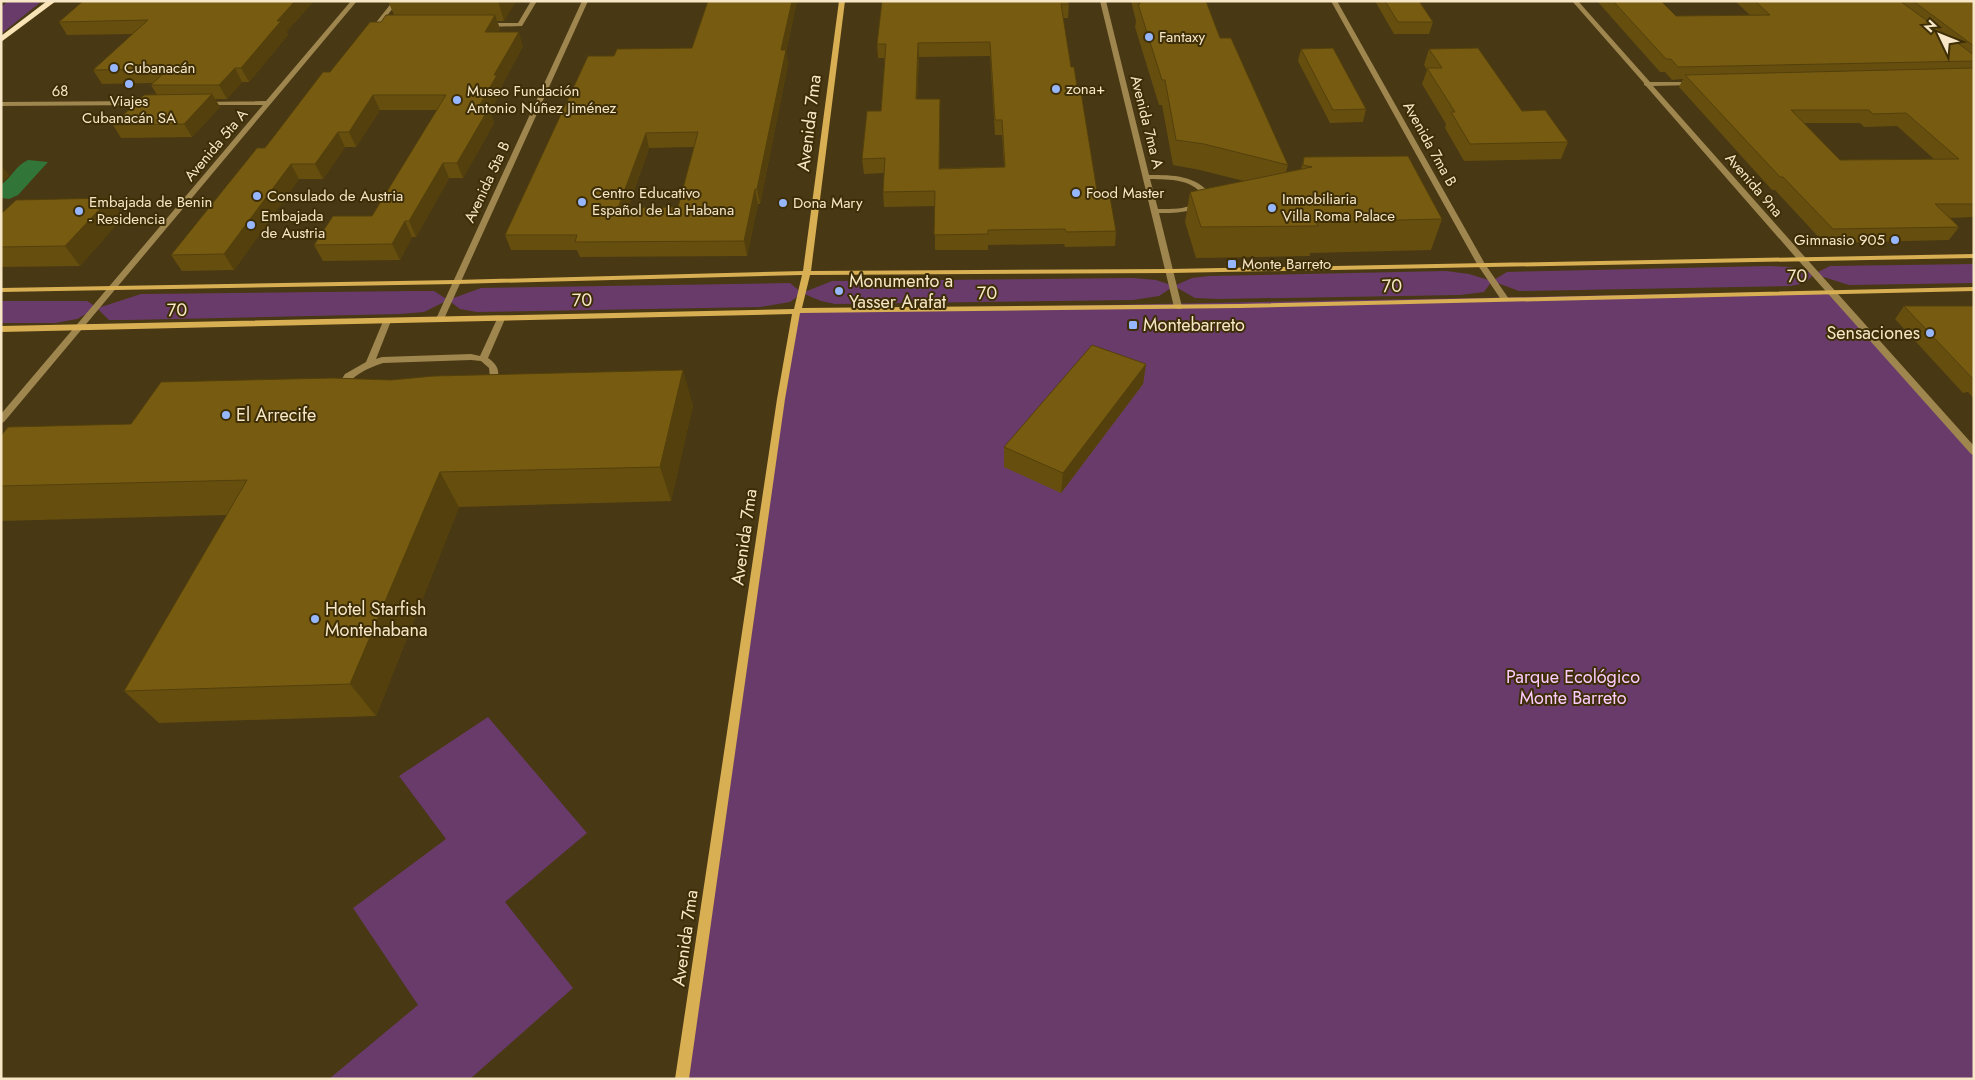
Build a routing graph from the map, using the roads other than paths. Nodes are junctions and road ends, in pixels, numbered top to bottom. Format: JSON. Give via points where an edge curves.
{"nodes":[{"id":1,"x":52,"y":1,"type":"edge"},
{"id":2,"x":354,"y":1,"type":"edge"},
{"id":3,"x":396,"y":1,"type":"edge"},
{"id":4,"x":534,"y":1,"type":"edge"},
{"id":5,"x":585,"y":1,"type":"edge"},
{"id":6,"x":842,"y":1,"type":"edge"},
{"id":7,"x":1102,"y":1,"type":"edge"},
{"id":8,"x":1334,"y":1,"type":"edge"},
{"id":9,"x":1575,"y":1,"type":"edge"},
{"id":10,"x":482,"y":25,"type":"edge"},
{"id":11,"x":395,"y":26,"type":"edge"},
{"id":12,"x":1,"y":40,"type":"edge"},
{"id":13,"x":1696,"y":83,"type":"edge"},
{"id":14,"x":1646,"y":84,"type":"junction"},
{"id":15,"x":151,"y":103,"type":"edge"},
{"id":16,"x":200,"y":103,"type":"edge"},
{"id":17,"x":268,"y":103,"type":"junction"},
{"id":18,"x":1,"y":104,"type":"edge"},
{"id":19,"x":1147,"y":177,"type":"junction"},
{"id":20,"x":1156,"y":211,"type":"junction"},
{"id":21,"x":1974,"y":256,"type":"edge"},
{"id":22,"x":1800,"y":258,"type":"junction"},
{"id":23,"x":1481,"y":264,"type":"junction"},
{"id":24,"x":1171,"y":271,"type":"junction"},
{"id":25,"x":806,"y":272,"type":"junction"},
{"id":26,"x":456,"y":282,"type":"junction"},
{"id":27,"x":114,"y":289,"type":"junction"},
{"id":28,"x":1974,"y":289,"type":"edge"},
{"id":29,"x":1,"y":290,"type":"edge"},
{"id":30,"x":1831,"y":291,"type":"junction"},
{"id":31,"x":1505,"y":299,"type":"junction"},
{"id":32,"x":1178,"y":307,"type":"junction"},
{"id":33,"x":797,"y":311,"type":"junction"},
{"id":34,"x":501,"y":318,"type":"junction"},
{"id":35,"x":440,"y":320,"type":"junction"},
{"id":36,"x":387,"y":321,"type":"junction"},
{"id":37,"x":80,"y":328,"type":"junction"},
{"id":38,"x":1,"y":329,"type":"edge"},
{"id":39,"x":483,"y":359,"type":"junction"},
{"id":40,"x":370,"y":364,"type":"junction"},
{"id":41,"x":484,"y":394,"type":"edge"},
{"id":42,"x":340,"y":400,"type":"edge"},
{"id":43,"x":1,"y":420,"type":"edge"},
{"id":44,"x":1974,"y":452,"type":"edge"},
{"id":45,"x":682,"y":1079,"type":"edge"}],
"edges":[{"from":1,"to":12,"type":"highway"},
{"from":2,"to":17,"type":"street","name":"Avenida 5ta A"},
{"from":3,"to":11,"type":"street","via":[[376,26]]},
{"from":4,"to":10,"type":"street","via":[[520,25]]},
{"from":5,"to":26,"type":"street","name":"Avenida 5ta B"},
{"from":6,"to":25,"type":"main road","name":"Avenida 7ma"},
{"from":7,"to":19,"type":"street","name":"Avenida 7ma A"},
{"from":8,"to":23,"type":"street","name":"Avenida 7ma B"},
{"from":9,"to":14,"type":"street","name":"Avenida 9na"},
{"from":13,"to":14,"type":"street"},
{"from":14,"to":22,"type":"street","name":"Avenida 9na"},
{"from":15,"to":18,"type":"street","name":"68"},
{"from":16,"to":17,"type":"street"},
{"from":17,"to":27,"type":"street","name":"Avenida 5ta A"},
{"from":19,"to":20,"type":"street","name":"Avenida 7ma A"},
{"from":19,"to":20,"type":"street","via":[[1184,178],[1195,182],[1208,196],[1187,210]]},
{"from":20,"to":24,"type":"street","name":"Avenida 7ma A"},
{"from":21,"to":22,"type":"main road","name":"70"},
{"from":22,"to":23,"type":"main road","name":"70"},
{"from":22,"to":30,"type":"street","name":"Avenida 9na"},
{"from":23,"to":24,"type":"main road","name":"70"},
{"from":23,"to":31,"type":"street","name":"Avenida 7ma B"},
{"from":24,"to":25,"type":"main road","name":"70"},
{"from":24,"to":32,"type":"street","name":"Avenida 7ma A"},
{"from":25,"to":26,"type":"main road","name":"70"},
{"from":25,"to":33,"type":"main road","name":"Avenida 7ma"},
{"from":26,"to":27,"type":"main road","name":"70"},
{"from":26,"to":35,"type":"street","name":"Avenida 5ta B"},
{"from":27,"to":29,"type":"main road","name":"70"},
{"from":27,"to":37,"type":"street","name":"Avenida 5ta A"},
{"from":28,"to":30,"type":"main road","name":"70"},
{"from":30,"to":31,"type":"main road","name":"70"},
{"from":30,"to":44,"type":"street","name":"Avenida 9na"},
{"from":31,"to":32,"type":"main road","name":"70"},
{"from":32,"to":33,"type":"main road","name":"70"},
{"from":33,"to":34,"type":"main road","name":"70"},
{"from":33,"to":45,"type":"main road","name":"Avenida 7ma","via":[[781,399]]},
{"from":34,"to":35,"type":"main road","name":"70"},
{"from":34,"to":39,"type":"street"},
{"from":35,"to":36,"type":"main road","name":"70"},
{"from":36,"to":37,"type":"main road","name":"70"},
{"from":36,"to":40,"type":"street"},
{"from":37,"to":38,"type":"main road","name":"70"},
{"from":37,"to":43,"type":"street","name":"Avenida 5ta A"},
{"from":39,"to":40,"type":"street","via":[[382,360]]},
{"from":39,"to":41,"type":"street","via":[[496,370],[492,386]]},
{"from":40,"to":42,"type":"street","via":[[348,376],[338,393]]}]}
